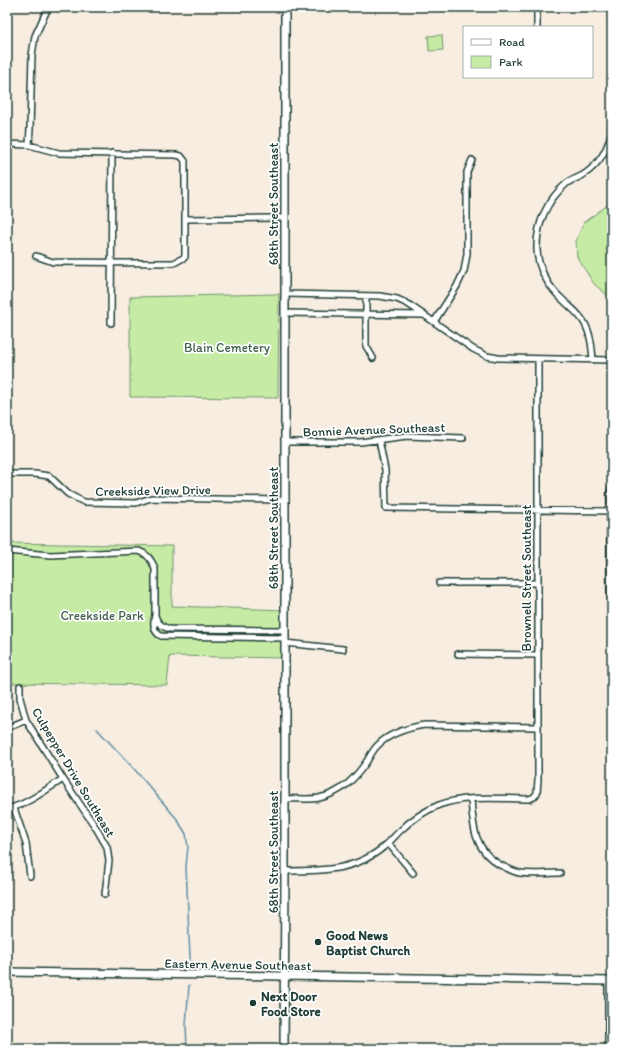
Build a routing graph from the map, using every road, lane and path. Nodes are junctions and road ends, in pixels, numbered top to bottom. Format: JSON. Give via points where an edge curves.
{"nodes":[{"id":1,"x":50,"y":7,"type":"edge"},
{"id":2,"x":285,"y":7,"type":"edge"},
{"id":3,"x":537,"y":7,"type":"edge"},
{"id":4,"x":611,"y":7,"type":"edge"},
{"id":5,"x":612,"y":21,"type":"edge"},
{"id":6,"x":537,"y":26,"type":"edge"},
{"id":7,"x":612,"y":128,"type":"edge"},
{"id":8,"x":611,"y":141,"type":"edge"},
{"id":9,"x":7,"y":144,"type":"edge"},
{"id":10,"x":29,"y":145,"type":"junction"},
{"id":11,"x":112,"y":153,"type":"junction"},
{"id":12,"x":472,"y":160,"type":"dead end"},
{"id":13,"x":286,"y":218,"type":"junction"},
{"id":14,"x":185,"y":219,"type":"junction"},
{"id":15,"x":36,"y":256,"type":"dead end"},
{"id":16,"x":112,"y":263,"type":"junction"},
{"id":17,"x":286,"y":294,"type":"junction"},
{"id":18,"x":366,"y":296,"type":"junction"},
{"id":19,"x":285,"y":313,"type":"junction"},
{"id":20,"x":366,"y":314,"type":"junction"},
{"id":21,"x":423,"y":315,"type":"junction"},
{"id":22,"x":434,"y":322,"type":"junction"},
{"id":23,"x":111,"y":323,"type":"dead end"},
{"id":24,"x":374,"y":358,"type":"dead end"},
{"id":25,"x":538,"y":358,"type":"junction"},
{"id":26,"x":593,"y":360,"type":"junction"},
{"id":27,"x":612,"y":360,"type":"edge"},
{"id":28,"x":463,"y":438,"type":"dead end"},
{"id":29,"x":379,"y":440,"type":"junction"},
{"id":30,"x":286,"y":442,"type":"junction"},
{"id":31,"x":7,"y":474,"type":"edge"},
{"id":32,"x":612,"y":485,"type":"edge"},
{"id":33,"x":286,"y":500,"type":"junction"},
{"id":34,"x":538,"y":510,"type":"junction"},
{"id":35,"x":611,"y":511,"type":"edge"},
{"id":36,"x":7,"y":551,"type":"edge"},
{"id":37,"x":439,"y":583,"type":"dead end"},
{"id":38,"x":537,"y":583,"type":"junction"},
{"id":39,"x":611,"y":585,"type":"edge"},
{"id":40,"x":155,"y":615,"type":"junction"},
{"id":41,"x":612,"y":618,"type":"edge"},
{"id":42,"x":285,"y":630,"type":"junction"},
{"id":43,"x":285,"y":641,"type":"junction"},
{"id":44,"x":342,"y":649,"type":"dead end"},
{"id":45,"x":458,"y":654,"type":"dead end"},
{"id":46,"x":537,"y":655,"type":"junction"},
{"id":47,"x":20,"y":686,"type":"dead end"},
{"id":48,"x":26,"y":720,"type":"junction"},
{"id":49,"x":537,"y":727,"type":"junction"},
{"id":50,"x":7,"y":728,"type":"edge"},
{"id":51,"x":63,"y":779,"type":"junction"},
{"id":52,"x":285,"y":799,"type":"junction"},
{"id":53,"x":471,"y":799,"type":"junction"},
{"id":54,"x":14,"y":808,"type":"junction"},
{"id":55,"x":7,"y":810,"type":"edge"},
{"id":56,"x":388,"y":843,"type":"junction"},
{"id":57,"x":285,"y":871,"type":"junction"},
{"id":58,"x":413,"y":873,"type":"dead end"},
{"id":59,"x":560,"y":873,"type":"dead end"},
{"id":60,"x":30,"y":876,"type":"dead end"},
{"id":61,"x":105,"y":894,"type":"dead end"},
{"id":62,"x":7,"y":972,"type":"edge"},
{"id":63,"x":285,"y":976,"type":"junction"},
{"id":64,"x":610,"y":981,"type":"edge"},
{"id":65,"x":284,"y":1049,"type":"edge"},
{"id":66,"x":608,"y":1049,"type":"edge"}],
"edges":[{"from":1,"to":10,"type":"street","via":[[35,36],[32,55]]},
{"from":2,"to":13,"type":"main road","name":"68th Street Southeast"},
{"from":3,"to":6,"type":"street"},
{"from":4,"to":5,"type":"street"},
{"from":7,"to":8,"type":"street"},
{"from":8,"to":26,"type":"street","via":[[593,168],[568,182],[551,200],[539,224],[537,238],[541,268],[554,292],[585,324],[591,341]]},
{"from":9,"to":10,"type":"street"},
{"from":10,"to":11,"type":"street","via":[[59,153]]},
{"from":11,"to":14,"type":"street","via":[[182,156],[185,161]]},
{"from":11,"to":16,"type":"street"},
{"from":12,"to":22,"type":"street","via":[[467,172],[464,271]]},
{"from":13,"to":14,"type":"street"},
{"from":13,"to":17,"type":"main road","name":"68th Street Southeast"},
{"from":14,"to":16,"type":"street","via":[[185,257],[174,263]]},
{"from":15,"to":16,"type":"street","via":[[53,262]]},
{"from":16,"to":23,"type":"street"},
{"from":17,"to":18,"type":"street"},
{"from":17,"to":19,"type":"main road","name":"68th Street Southeast"},
{"from":18,"to":20,"type":"street"},
{"from":18,"to":21,"type":"street","via":[[397,299]]},
{"from":19,"to":20,"type":"street"},
{"from":19,"to":30,"type":"main road","name":"68th Street Southeast"},
{"from":20,"to":21,"type":"street"},
{"from":20,"to":24,"type":"street","via":[[366,346]]},
{"from":21,"to":22,"type":"street"},
{"from":22,"to":25,"type":"street","via":[[487,356]]},
{"from":25,"to":26,"type":"street"},
{"from":25,"to":34,"type":"street","name":"Brownell Street Southeast"},
{"from":26,"to":27,"type":"street"},
{"from":28,"to":29,"type":"street","name":"Bonnie Avenue Southeast","via":[[408,436]]},
{"from":29,"to":30,"type":"street","name":"Bonnie Avenue Southeast","via":[[342,443]]},
{"from":29,"to":34,"type":"street","via":[[385,470],[386,508]]},
{"from":30,"to":33,"type":"main road","name":"68th Street Southeast"},
{"from":31,"to":33,"type":"street","name":"Creekside View Drive","via":[[49,476],[68,494],[84,502],[136,503],[151,498]]},
{"from":32,"to":35,"type":"street"},
{"from":33,"to":42,"type":"main road","name":"68th Street Southeast"},
{"from":34,"to":35,"type":"street"},
{"from":34,"to":38,"type":"street","name":"Brownell Street Southeast"},
{"from":35,"to":39,"type":"street"},
{"from":36,"to":40,"type":"street","via":[[50,555],[131,551],[145,553],[155,570]]},
{"from":37,"to":38,"type":"street"},
{"from":38,"to":46,"type":"street","name":"Brownell Street Southeast"},
{"from":39,"to":41,"type":"street"},
{"from":40,"to":42,"type":"street","via":[[163,627],[170,630]]},
{"from":40,"to":43,"type":"street","via":[[154,627],[161,636]]},
{"from":42,"to":43,"type":"main road","name":"68th Street Southeast"},
{"from":43,"to":44,"type":"street"},
{"from":43,"to":52,"type":"main road","name":"68th Street Southeast"},
{"from":45,"to":46,"type":"street"},
{"from":46,"to":49,"type":"street","name":"Brownell Street Southeast"},
{"from":47,"to":48,"type":"street","name":"Culpepper Drive Southeast","via":[[20,698]]},
{"from":48,"to":50,"type":"street"},
{"from":48,"to":51,"type":"street","name":"Culpepper Drive Southeast"},
{"from":49,"to":52,"type":"street","via":[[409,727],[394,733],[377,746],[351,782],[343,788],[319,798]]},
{"from":49,"to":53,"type":"street","name":"Brownell Street Southeast","via":[[538,780],[534,798]]},
{"from":51,"to":54,"type":"street"},
{"from":51,"to":61,"type":"street","name":"Culpepper Drive Southeast","via":[[107,847],[109,861]]},
{"from":52,"to":57,"type":"main road","name":"68th Street Southeast"},
{"from":53,"to":56,"type":"street","via":[[446,803],[424,812]]},
{"from":53,"to":59,"type":"street","via":[[478,841],[493,861],[520,873]]},
{"from":54,"to":55,"type":"street"},
{"from":54,"to":60,"type":"street","via":[[26,843]]},
{"from":56,"to":57,"type":"street","via":[[355,864],[337,869]]},
{"from":56,"to":58,"type":"street"},
{"from":57,"to":63,"type":"main road","name":"68th Street Southeast"},
{"from":62,"to":63,"type":"main road","name":"Eastern Avenue Southeast"},
{"from":63,"to":64,"type":"main road","name":"Eastern Avenue Southeast"},
{"from":63,"to":65,"type":"main road","name":"68th Street Southeast"},
{"from":64,"to":66,"type":"street"}]}
